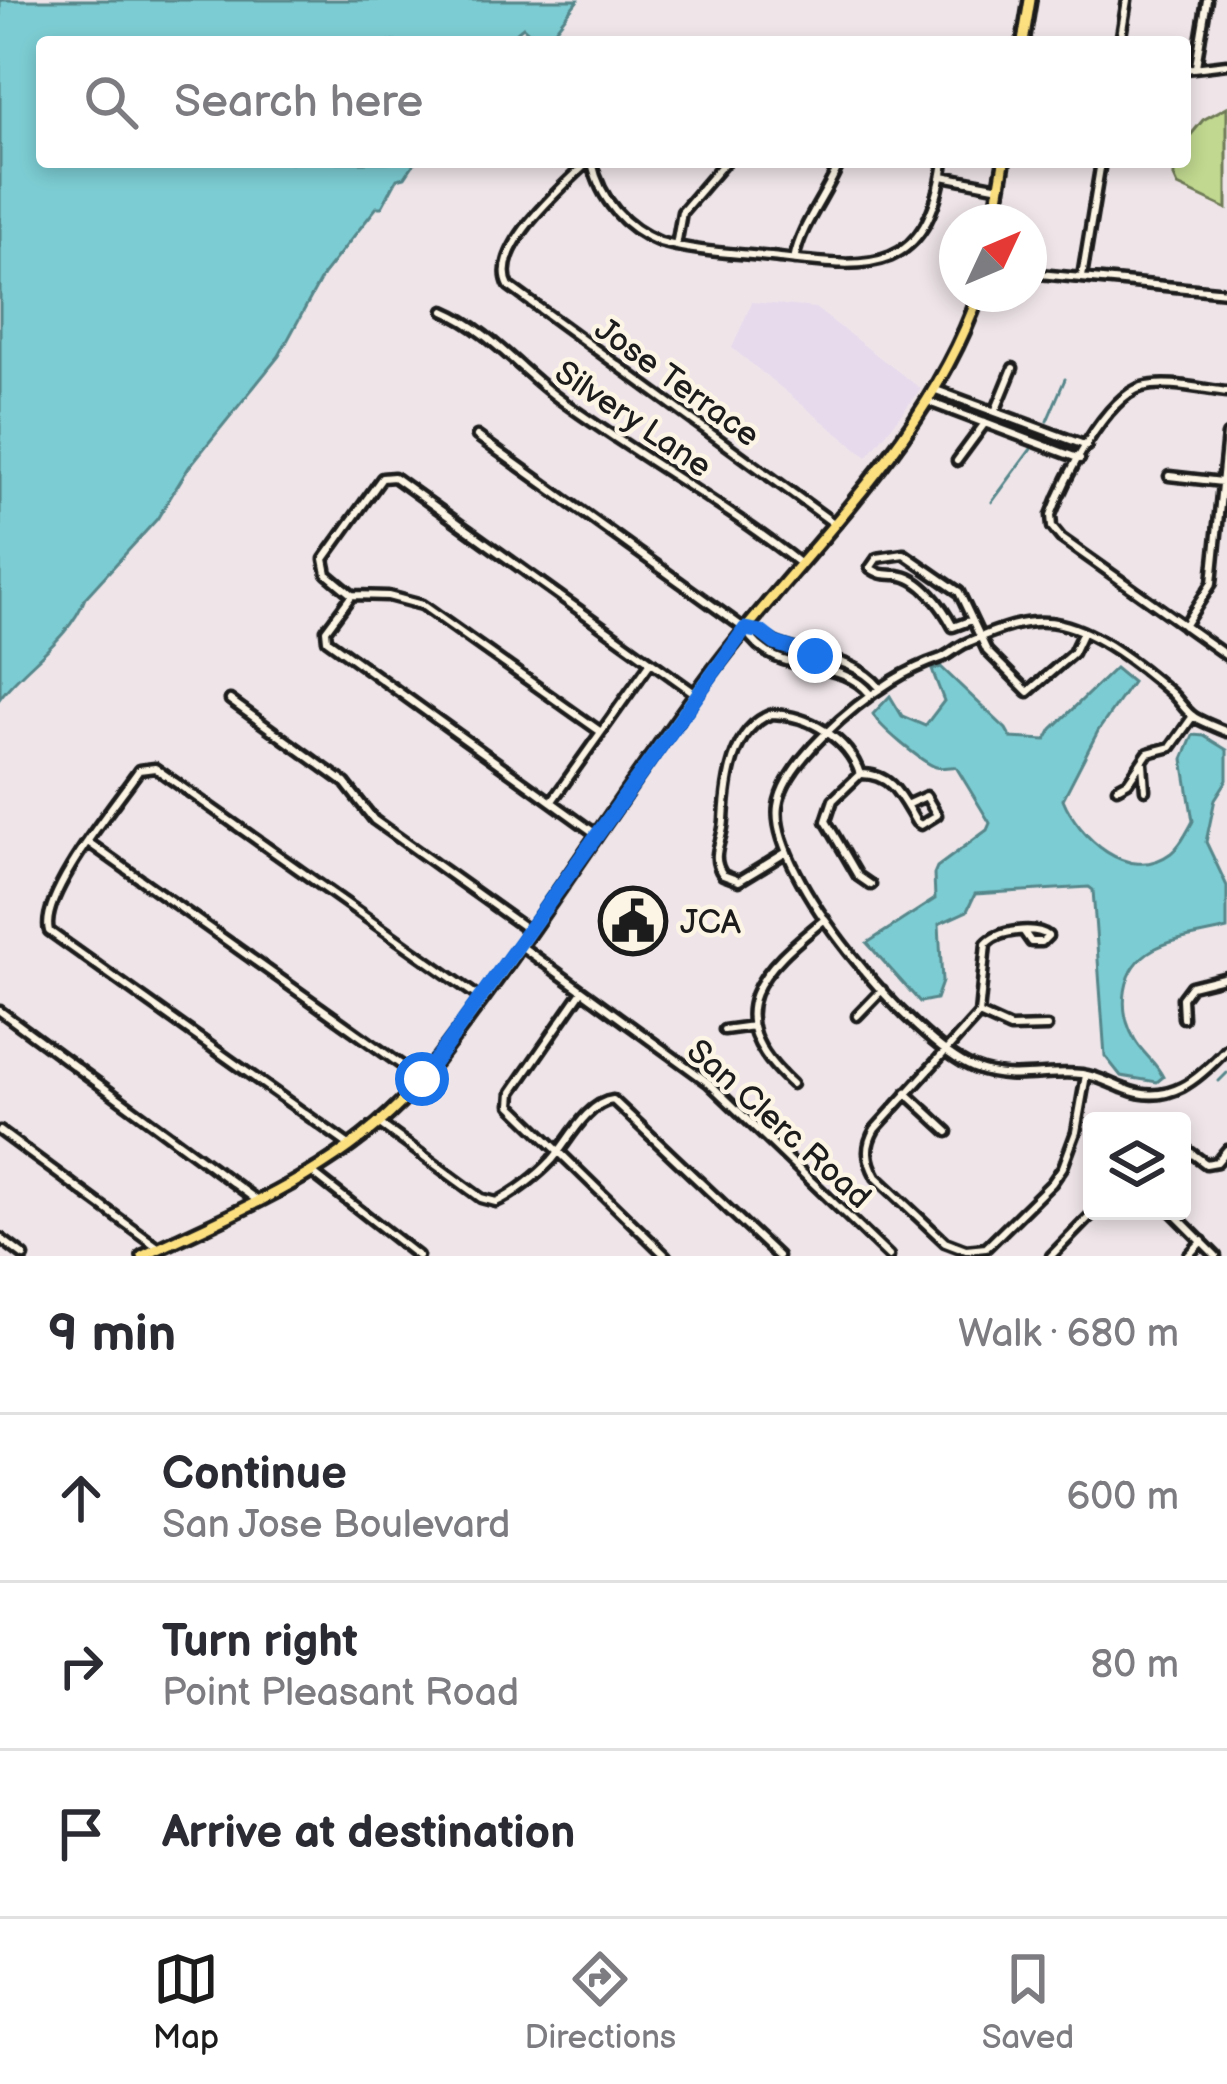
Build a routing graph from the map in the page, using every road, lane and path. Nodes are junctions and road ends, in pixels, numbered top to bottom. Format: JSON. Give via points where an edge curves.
{"nodes":[{"id":1,"x":1028,"y":0,"type":"edge"},
{"id":2,"x":1127,"y":0,"type":"edge"},
{"id":3,"x":1207,"y":0,"type":"edge"},
{"id":4,"x":1024,"y":36,"type":"edge"},
{"id":5,"x":1121,"y":36,"type":"edge"},
{"id":6,"x":1227,"y":64,"type":"edge"},
{"id":7,"x":1196,"y":66,"type":"junction"},
{"id":8,"x":1191,"y":67,"type":"edge"},
{"id":9,"x":584,"y":168,"type":"edge"},
{"id":10,"x":592,"y":168,"type":"edge"},
{"id":11,"x":720,"y":168,"type":"edge"},
{"id":12,"x":837,"y":168,"type":"edge"},
{"id":13,"x":943,"y":168,"type":"edge"},
{"id":14,"x":1003,"y":168,"type":"edge"},
{"id":15,"x":1100,"y":168,"type":"edge"},
{"id":16,"x":942,"y":176,"type":"junction"},
{"id":17,"x":1000,"y":188,"type":"junction"},
{"id":18,"x":997,"y":204,"type":"edge"},
{"id":19,"x":676,"y":246,"type":"junction"},
{"id":20,"x":794,"y":260,"type":"junction"},
{"id":21,"x":1047,"y":275,"type":"edge"},
{"id":22,"x":1082,"y":278,"type":"junction"},
{"id":23,"x":1227,"y":292,"type":"edge"},
{"id":24,"x":444,"y":311,"type":"dead end"},
{"id":25,"x":972,"y":312,"type":"edge"},
{"id":26,"x":1013,"y":368,"type":"dead end"},
{"id":27,"x":936,"y":390,"type":"junction"},
{"id":28,"x":1227,"y":392,"type":"edge"},
{"id":29,"x":929,"y":401,"type":"junction"},
{"id":30,"x":995,"y":412,"type":"junction"},
{"id":31,"x":986,"y":423,"type":"junction"},
{"id":32,"x":1227,"y":435,"type":"edge"},
{"id":33,"x":477,"y":436,"type":"dead end"},
{"id":34,"x":1088,"y":446,"type":"junction"},
{"id":35,"x":1080,"y":459,"type":"junction"},
{"id":36,"x":957,"y":461,"type":"dead end"},
{"id":37,"x":1168,"y":476,"type":"dead end"},
{"id":38,"x":1222,"y":482,"type":"junction"},
{"id":39,"x":832,"y":522,"type":"junction"},
{"id":40,"x":909,"y":558,"type":"junction"},
{"id":41,"x":799,"y":563,"type":"junction"},
{"id":42,"x":904,"y":576,"type":"junction"},
{"id":43,"x":352,"y":595,"type":"junction"},
{"id":44,"x":972,"y":620,"type":"junction"},
{"id":45,"x":1183,"y":627,"type":"junction"},
{"id":46,"x":745,"y":629,"type":"junction"},
{"id":47,"x":1083,"y":632,"type":"junction"},
{"id":48,"x":980,"y":638,"type":"junction"},
{"id":49,"x":812,"y":654,"type":"junction"},
{"id":50,"x":1227,"y":656,"type":"edge"},
{"id":51,"x":651,"y":662,"type":"junction"},
{"id":52,"x":809,"y":668,"type":"junction"},
{"id":53,"x":840,"y":668,"type":"junction"},
{"id":54,"x":880,"y":688,"type":"junction"},
{"id":55,"x":696,"y":694,"type":"junction"},
{"id":56,"x":870,"y":695,"type":"junction"},
{"id":57,"x":230,"y":700,"type":"dead end"},
{"id":58,"x":1193,"y":716,"type":"junction"},
{"id":59,"x":601,"y":732,"type":"junction"},
{"id":60,"x":1227,"y":732,"type":"edge"},
{"id":61,"x":828,"y":734,"type":"junction"},
{"id":62,"x":1143,"y":761,"type":"junction"},
{"id":63,"x":860,"y":774,"type":"junction"},
{"id":64,"x":1117,"y":788,"type":"dead end"},
{"id":65,"x":1145,"y":790,"type":"dead end"},
{"id":66,"x":552,"y":802,"type":"junction"},
{"id":67,"x":906,"y":805,"type":"junction"},
{"id":68,"x":596,"y":834,"type":"junction"},
{"id":69,"x":88,"y":842,"type":"junction"},
{"id":70,"x":785,"y":853,"type":"junction"},
{"id":71,"x":872,"y":885,"type":"dead end"},
{"id":72,"x":825,"y":919,"type":"junction"},
{"id":73,"x":528,"y":930,"type":"junction"},
{"id":74,"x":1024,"y":932,"type":"dead end"},
{"id":75,"x":518,"y":944,"type":"junction"},
{"id":76,"x":1227,"y":976,"type":"edge"},
{"id":77,"x":882,"y":990,"type":"junction"},
{"id":78,"x":582,"y":992,"type":"junction"},
{"id":79,"x":480,"y":998,"type":"junction"},
{"id":80,"x":0,"y":1011,"type":"edge"},
{"id":81,"x":979,"y":1014,"type":"junction"},
{"id":82,"x":857,"y":1016,"type":"dead end"},
{"id":83,"x":1184,"y":1018,"type":"dead end"},
{"id":84,"x":753,"y":1026,"type":"junction"},
{"id":85,"x":1047,"y":1027,"type":"dead end"},
{"id":86,"x":724,"y":1030,"type":"dead end"},
{"id":87,"x":1227,"y":1049,"type":"edge"},
{"id":88,"x":946,"y":1052,"type":"junction"},
{"id":89,"x":1086,"y":1075,"type":"junction"},
{"id":90,"x":422,"y":1079,"type":"junction"},
{"id":91,"x":792,"y":1084,"type":"dead end"},
{"id":92,"x":906,"y":1093,"type":"junction"},
{"id":93,"x":380,"y":1124,"type":"junction"},
{"id":94,"x":0,"y":1131,"type":"edge"},
{"id":95,"x":948,"y":1132,"type":"dead end"},
{"id":96,"x":352,"y":1148,"type":"junction"},
{"id":97,"x":1227,"y":1150,"type":"edge"},
{"id":98,"x":557,"y":1151,"type":"junction"},
{"id":99,"x":1191,"y":1153,"type":"edge"},
{"id":100,"x":314,"y":1174,"type":"junction"},
{"id":101,"x":259,"y":1202,"type":"junction"},
{"id":102,"x":1086,"y":1220,"type":"edge"},
{"id":103,"x":1181,"y":1220,"type":"edge"},
{"id":104,"x":0,"y":1238,"type":"edge"},
{"id":105,"x":1202,"y":1241,"type":"junction"},
{"id":106,"x":159,"y":1248,"type":"junction"},
{"id":107,"x":1227,"y":1248,"type":"edge"},
{"id":108,"x":24,"y":1256,"type":"edge"},
{"id":109,"x":143,"y":1256,"type":"edge"},
{"id":110,"x":418,"y":1256,"type":"edge"},
{"id":111,"x":666,"y":1256,"type":"edge"},
{"id":112,"x":778,"y":1256,"type":"edge"},
{"id":113,"x":889,"y":1256,"type":"edge"},
{"id":114,"x":1051,"y":1256,"type":"edge"},
{"id":115,"x":1188,"y":1256,"type":"edge"},
{"id":116,"x":1218,"y":1256,"type":"edge"}],
"edges":[{"from":1,"to":4,"type":"main road"},
{"from":2,"to":5,"type":"street"},
{"from":3,"to":7,"type":"street"},
{"from":6,"to":7,"type":"street"},
{"from":7,"to":8,"type":"street"},
{"from":9,"to":39,"type":"street","name":"Jose Terrace","via":[[508,251],[503,272],[514,291]]},
{"from":10,"to":19,"type":"street","via":[[618,214],[641,234]]},
{"from":11,"to":19,"type":"street","via":[[682,212]]},
{"from":12,"to":20,"type":"street"},
{"from":13,"to":16,"type":"street"},
{"from":14,"to":17,"type":"main road"},
{"from":15,"to":22,"type":"street"},
{"from":16,"to":17,"type":"street"},
{"from":16,"to":20,"type":"street","via":[[921,231],[890,258],[860,266]]},
{"from":17,"to":18,"type":"main road"},
{"from":19,"to":20,"type":"street"},
{"from":21,"to":22,"type":"street"},
{"from":22,"to":23,"type":"street"},
{"from":24,"to":41,"type":"street","name":"Silvery Lane"},
{"from":25,"to":27,"type":"main road"},
{"from":26,"to":30,"type":"street"},
{"from":27,"to":29,"type":"main road"},
{"from":27,"to":30,"type":"street"},
{"from":28,"to":34,"type":"street","via":[[1138,388],[1113,406]]},
{"from":29,"to":31,"type":"street"},
{"from":29,"to":39,"type":"main road"},
{"from":30,"to":34,"type":"street"},
{"from":31,"to":35,"type":"street"},
{"from":31,"to":36,"type":"street"},
{"from":32,"to":38,"type":"street"},
{"from":33,"to":46,"type":"street"},
{"from":34,"to":35,"type":"street"},
{"from":35,"to":45,"type":"street","via":[[1052,510],[1060,538]]},
{"from":37,"to":38,"type":"street"},
{"from":38,"to":45,"type":"street","via":[[1212,583]]},
{"from":39,"to":41,"type":"main road"},
{"from":40,"to":42,"type":"street"},
{"from":40,"to":42,"type":"street","via":[[878,558],[870,568]]},
{"from":40,"to":44,"type":"street","via":[[959,592]]},
{"from":41,"to":46,"type":"main road"},
{"from":42,"to":44,"type":"street","via":[[941,603],[953,627]]},
{"from":43,"to":51,"type":"street","via":[[327,574],[326,555],[382,478],[394,477]]},
{"from":43,"to":59,"type":"street","via":[[422,605]]},
{"from":43,"to":66,"type":"street","via":[[326,630],[329,643]]},
{"from":44,"to":48,"type":"street"},
{"from":45,"to":50,"type":"street"},
{"from":46,"to":49,"type":"street"},
{"from":46,"to":52,"type":"street","via":[[781,662]]},
{"from":46,"to":55,"type":"main road"},
{"from":47,"to":48,"type":"street","via":[[1031,622]]},
{"from":47,"to":48,"type":"street","via":[[1073,653],[1028,692]]},
{"from":47,"to":58,"type":"street"},
{"from":48,"to":54,"type":"street"},
{"from":49,"to":52,"type":"street"},
{"from":49,"to":53,"type":"street"},
{"from":51,"to":55,"type":"street"},
{"from":51,"to":59,"type":"street"},
{"from":52,"to":53,"type":"street"},
{"from":53,"to":54,"type":"street","via":[[864,671]]},
{"from":53,"to":56,"type":"street"},
{"from":54,"to":56,"type":"street"},
{"from":55,"to":68,"type":"main road"},
{"from":56,"to":61,"type":"street"},
{"from":57,"to":73,"type":"street","via":[[345,783],[374,820]]},
{"from":58,"to":60,"type":"street"},
{"from":58,"to":62,"type":"street","via":[[1172,747]]},
{"from":59,"to":66,"type":"street"},
{"from":61,"to":63,"type":"street"},
{"from":61,"to":70,"type":"street","via":[[780,796],[776,824]]},
{"from":61,"to":70,"type":"street","via":[[813,722],[765,715],[747,733],[728,778],[718,868],[730,879],[748,879]]},
{"from":62,"to":64,"type":"street"},
{"from":62,"to":65,"type":"street"},
{"from":63,"to":67,"type":"street","via":[[882,776]]},
{"from":63,"to":71,"type":"street","via":[[833,800],[826,821],[858,876]]},
{"from":66,"to":68,"type":"street"},
{"from":67,"to":67,"type":"street","via":[[921,825],[937,814],[926,796]]},
{"from":68,"to":73,"type":"main road"},
{"from":69,"to":79,"type":"street","via":[[150,766]]},
{"from":69,"to":90,"type":"street"},
{"from":69,"to":96,"type":"street","via":[[46,918],[53,935]]},
{"from":70,"to":72,"type":"street"},
{"from":72,"to":77,"type":"street"},
{"from":72,"to":84,"type":"street","via":[[764,975]]},
{"from":73,"to":75,"type":"main road"},
{"from":74,"to":81,"type":"street","via":[[986,944]]},
{"from":75,"to":78,"type":"street","name":"San Clerc Road"},
{"from":75,"to":79,"type":"main road"},
{"from":76,"to":83,"type":"street","via":[[1191,986],[1181,998]]},
{"from":77,"to":82,"type":"street"},
{"from":77,"to":88,"type":"street"},
{"from":78,"to":98,"type":"street","via":[[510,1098]]},
{"from":78,"to":113,"type":"street","name":"San Clerc Road","via":[[709,1083]]},
{"from":79,"to":90,"type":"main road"},
{"from":80,"to":101,"type":"street"},
{"from":81,"to":85,"type":"street","via":[[1010,1028]]},
{"from":81,"to":88,"type":"street"},
{"from":84,"to":86,"type":"street"},
{"from":84,"to":91,"type":"street","via":[[768,1060]]},
{"from":87,"to":89,"type":"street","via":[[1192,1083],[1164,1094]]},
{"from":88,"to":89,"type":"street","via":[[1006,1076]]},
{"from":88,"to":92,"type":"street"},
{"from":89,"to":92,"type":"street","via":[[1063,1167],[979,1250],[933,1233],[873,1172],[873,1132]]},
{"from":90,"to":93,"type":"main road"},
{"from":92,"to":95,"type":"street"},
{"from":93,"to":96,"type":"main road"},
{"from":93,"to":98,"type":"street","via":[[488,1201],[503,1200]]},
{"from":94,"to":106,"type":"street"},
{"from":96,"to":100,"type":"main road"},
{"from":97,"to":99,"type":"street","via":[[1206,1164]]},
{"from":98,"to":111,"type":"street"},
{"from":98,"to":112,"type":"street","via":[[602,1102],[614,1100]]},
{"from":100,"to":101,"type":"main road"},
{"from":100,"to":110,"type":"street"},
{"from":101,"to":106,"type":"main road"},
{"from":102,"to":114,"type":"street"},
{"from":103,"to":105,"type":"street"},
{"from":104,"to":108,"type":"street"},
{"from":105,"to":115,"type":"street"},
{"from":105,"to":116,"type":"street"},
{"from":106,"to":109,"type":"main road"},
{"from":107,"to":116,"type":"street"}]}
